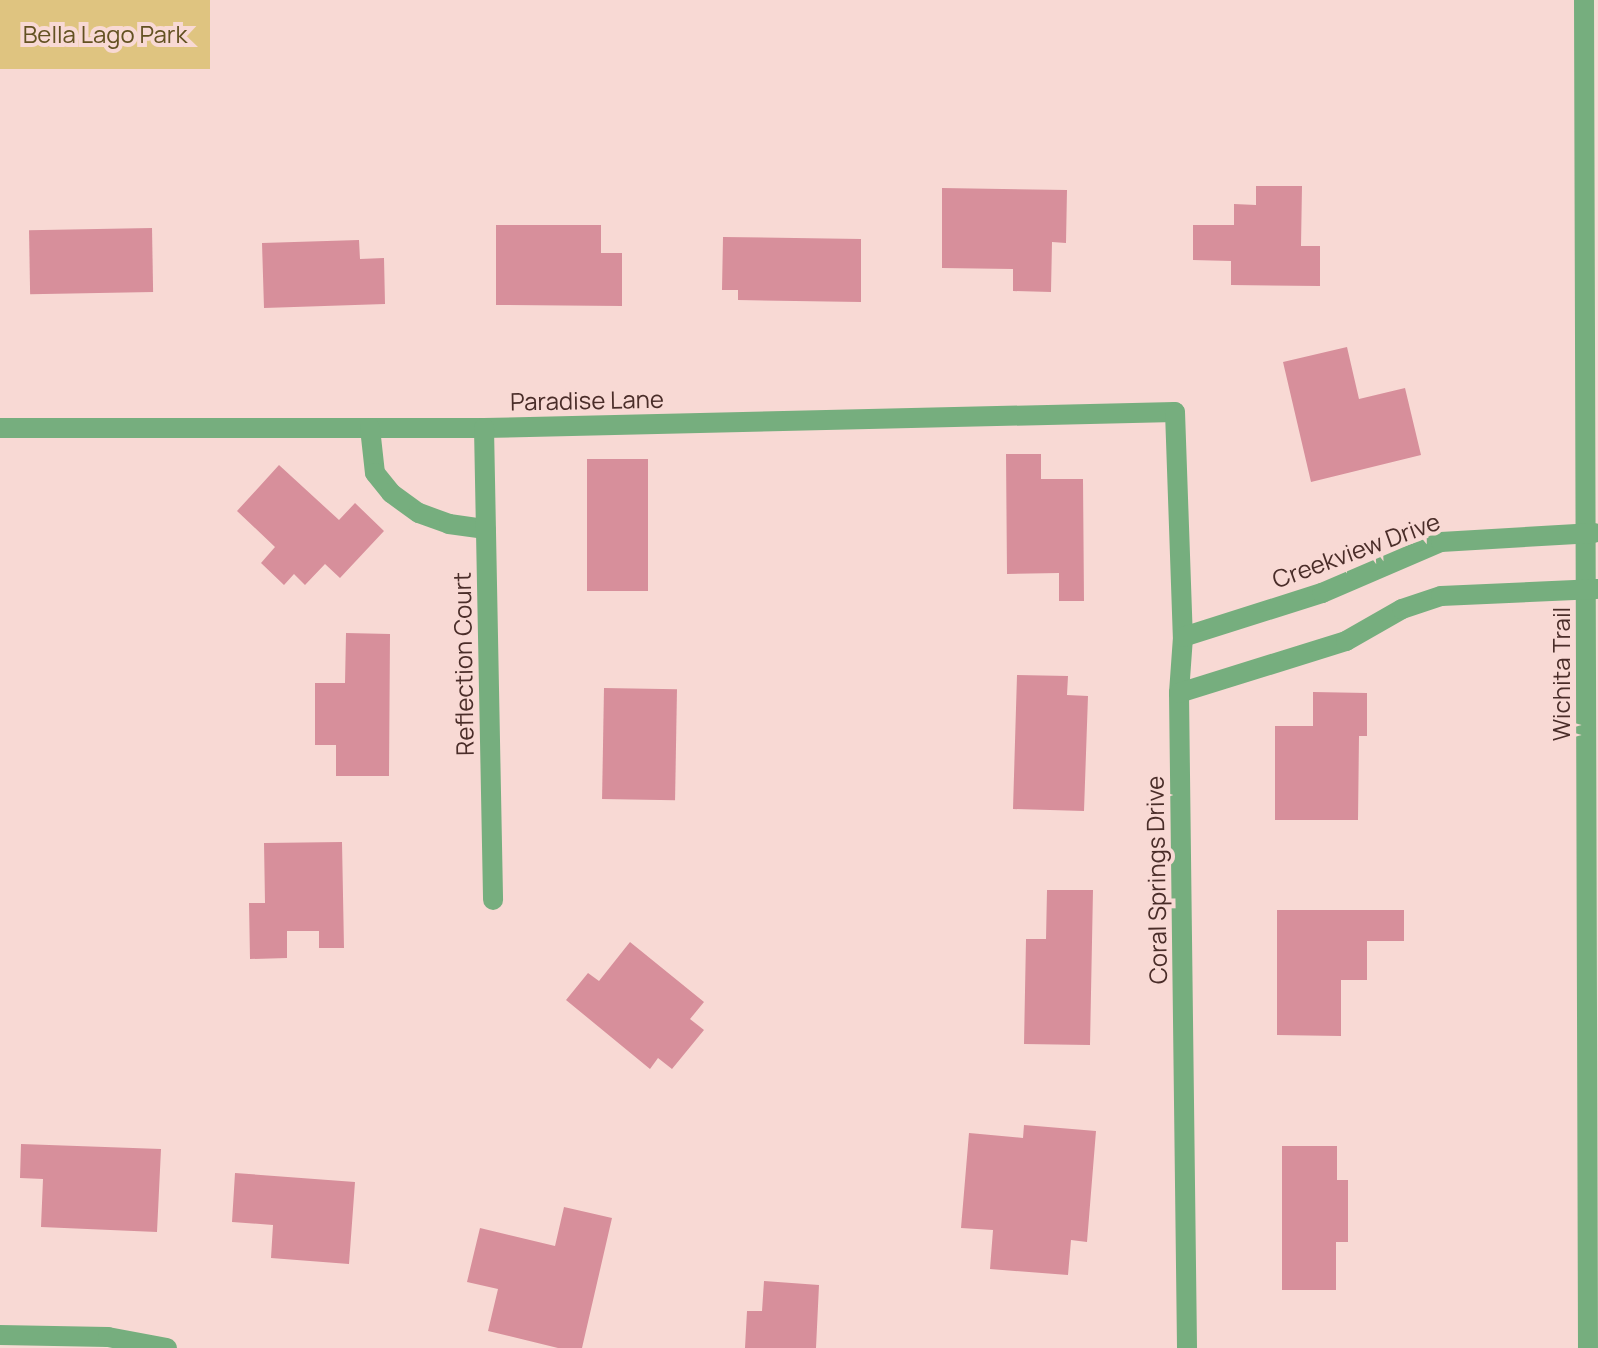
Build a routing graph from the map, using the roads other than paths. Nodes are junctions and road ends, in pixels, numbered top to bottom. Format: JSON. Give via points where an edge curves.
{"nodes":[{"id":1,"x":1584,"y":0,"type":"edge"},
{"id":2,"x":1175,"y":412,"type":"joint"},
{"id":3,"x":0,"y":428,"type":"edge"},
{"id":4,"x":370,"y":428,"type":"junction"},
{"id":5,"x":484,"y":428,"type":"junction"},
{"id":6,"x":486,"y":529,"type":"junction"},
{"id":7,"x":1591,"y":533,"type":"edge"},
{"id":8,"x":1592,"y":589,"type":"edge"},
{"id":9,"x":1183,"y":637,"type":"junction"},
{"id":10,"x":1179,"y":693,"type":"junction"},
{"id":11,"x":493,"y":900,"type":"dead end"},
{"id":12,"x":0,"y":1335,"type":"edge"},
{"id":13,"x":167,"y":1348,"type":"edge"},
{"id":14,"x":1187,"y":1348,"type":"edge"},
{"id":15,"x":1588,"y":1348,"type":"edge"}],
"edges":[{"from":1,"to":7,"type":"street","name":"Wichita Trail"},
{"from":2,"to":5,"type":"street","name":"Paradise Lane"},
{"from":2,"to":9,"type":"street","name":"Coral Springs Drive"},
{"from":3,"to":4,"type":"street","name":"Paradise Lane"},
{"from":4,"to":5,"type":"street","name":"Paradise Lane"},
{"from":4,"to":6,"type":"street","via":[[375,473],[391,493],[419,513]]},
{"from":5,"to":6,"type":"street","name":"Reflection Court"},
{"from":6,"to":11,"type":"street","name":"Reflection Court"},
{"from":7,"to":8,"type":"street","name":"Wichita Trail"},
{"from":7,"to":9,"type":"street","name":"Creekview Drive","via":[[1441,542],[1322,593]]},
{"from":8,"to":10,"type":"street","via":[[1441,596],[1402,609],[1346,641]]},
{"from":8,"to":15,"type":"street","name":"Wichita Trail"},
{"from":9,"to":10,"type":"street","name":"Coral Springs Drive"},
{"from":10,"to":14,"type":"street","name":"Coral Springs Drive"},
{"from":12,"to":13,"type":"street","via":[[108,1337]]}]}
